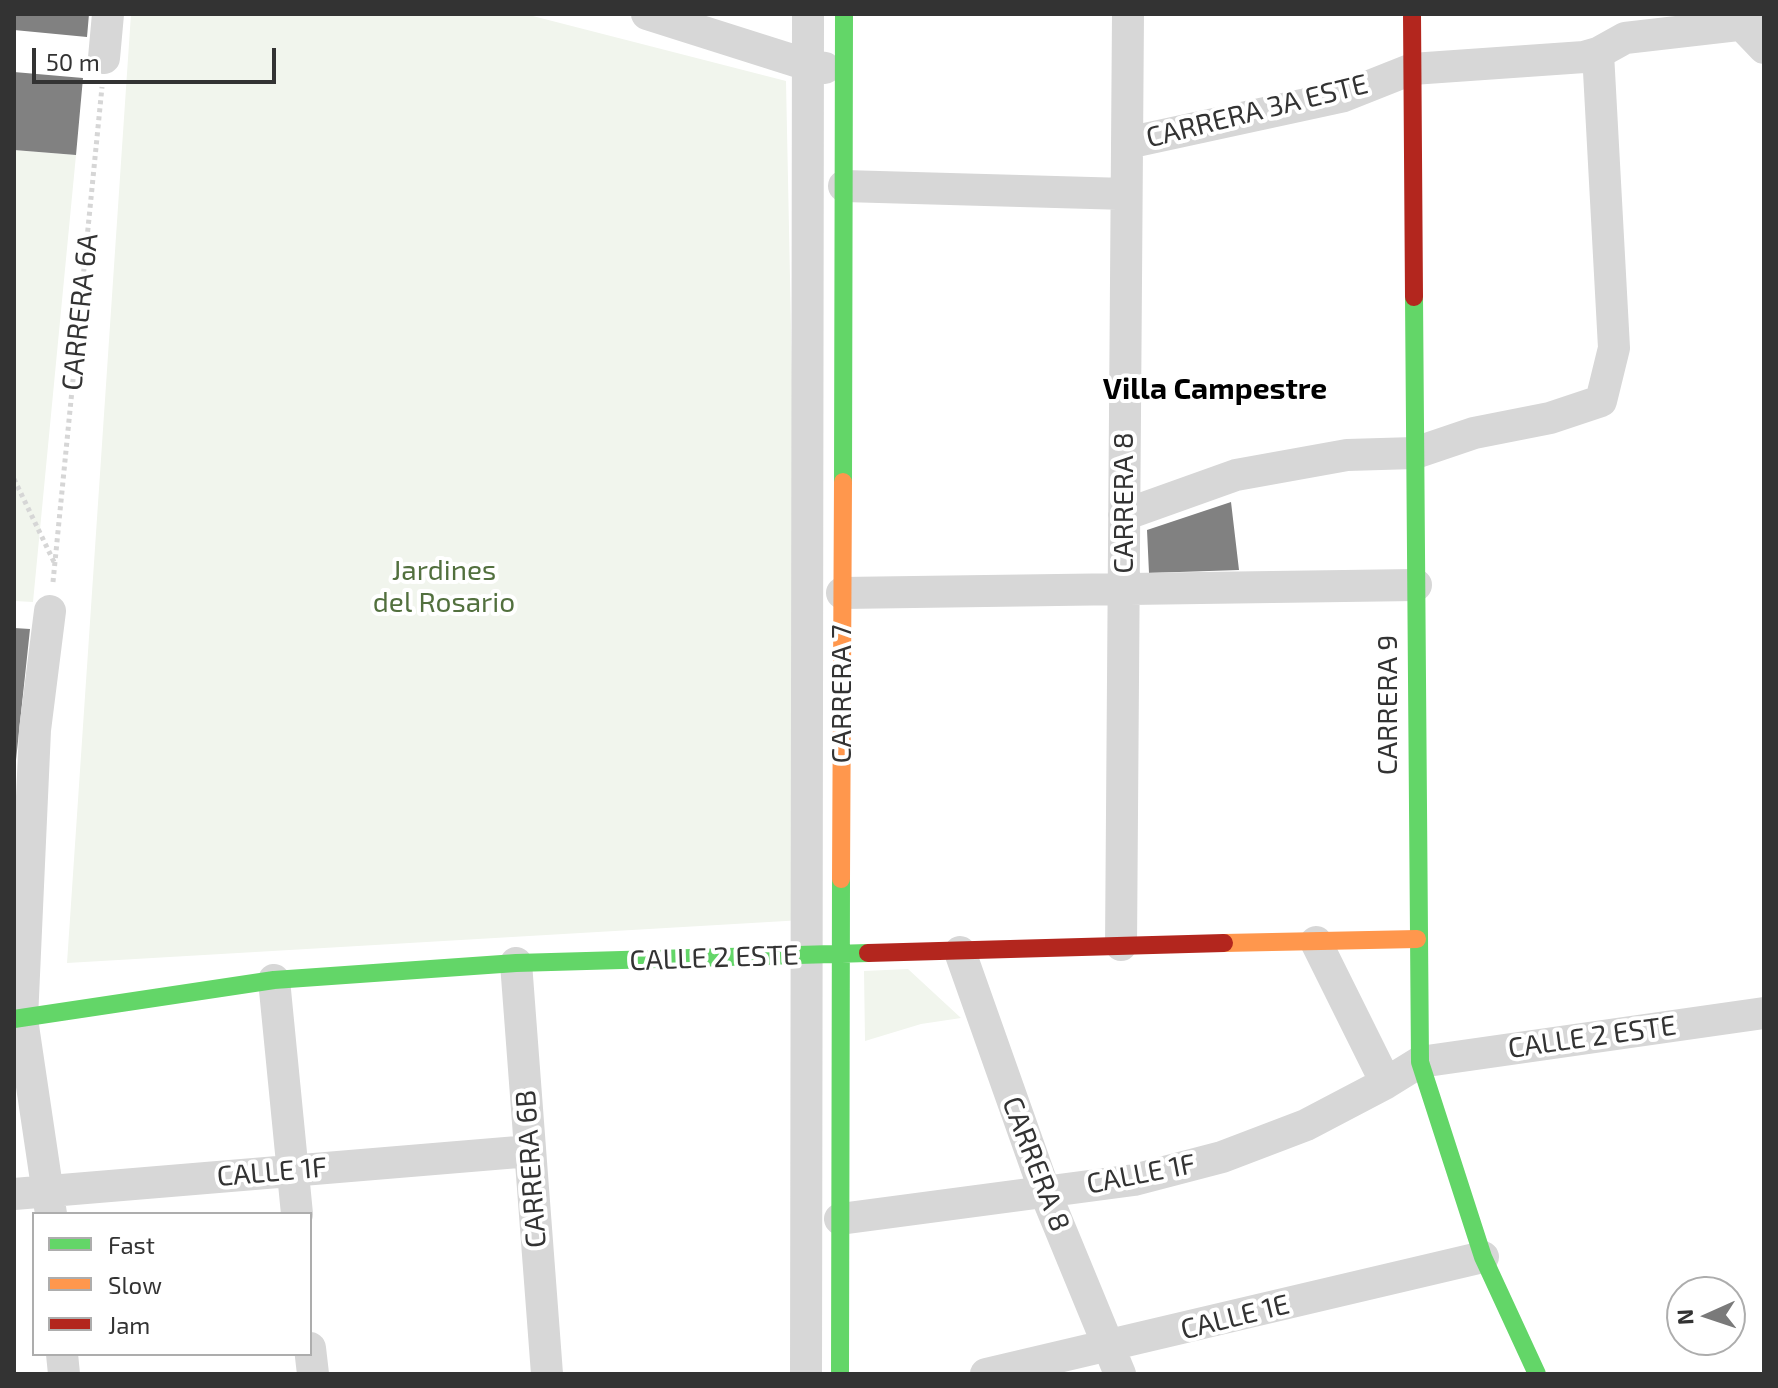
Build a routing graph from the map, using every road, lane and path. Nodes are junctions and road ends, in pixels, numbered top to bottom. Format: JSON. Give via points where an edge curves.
{"nodes":[{"id":1,"x":108,"y":14,"type":"edge"},
{"id":2,"x":647,"y":14,"type":"edge"},
{"id":3,"x":808,"y":14,"type":"edge"},
{"id":4,"x":844,"y":14,"type":"edge"},
{"id":5,"x":1128,"y":14,"type":"edge"},
{"id":6,"x":1412,"y":14,"type":"edge"},
{"id":7,"x":1753,"y":23,"type":"edge"},
{"id":8,"x":1616,"y":35,"type":"edge"},
{"id":9,"x":1764,"y":48,"type":"edge"},
{"id":10,"x":104,"y":58,"type":"joint"},
{"id":11,"x":808,"y":65,"type":"junction"},
{"id":12,"x":1412,"y":69,"type":"junction"},
{"id":13,"x":844,"y":71,"type":"junction"},
{"id":14,"x":1127,"y":143,"type":"junction"},
{"id":15,"x":844,"y":186,"type":"junction"},
{"id":16,"x":1126,"y":194,"type":"junction"},
{"id":17,"x":1415,"y":453,"type":"junction"},
{"id":18,"x":14,"y":479,"type":"edge"},
{"id":19,"x":1124,"y":515,"type":"junction"},
{"id":20,"x":55,"y":563,"type":"junction"},
{"id":21,"x":1416,"y":585,"type":"junction"},
{"id":22,"x":1124,"y":591,"type":"junction"},
{"id":23,"x":842,"y":593,"type":"junction"},
{"id":24,"x":50,"y":611,"type":"joint"},
{"id":25,"x":1417,"y":939,"type":"junction"},
{"id":26,"x":1316,"y":942,"type":"junction"},
{"id":27,"x":1121,"y":945,"type":"junction"},
{"id":28,"x":960,"y":952,"type":"junction"},
{"id":29,"x":841,"y":955,"type":"junction"},
{"id":30,"x":806,"y":956,"type":"junction"},
{"id":31,"x":516,"y":963,"type":"junction"},
{"id":32,"x":274,"y":980,"type":"junction"},
{"id":33,"x":1764,"y":1013,"type":"edge"},
{"id":34,"x":18,"y":1019,"type":"edge"},
{"id":35,"x":1420,"y":1062,"type":"junction"},
{"id":36,"x":1386,"y":1083,"type":"junction"},
{"id":37,"x":530,"y":1151,"type":"junction"},
{"id":38,"x":292,"y":1170,"type":"junction"},
{"id":39,"x":1045,"y":1192,"type":"junction"},
{"id":40,"x":14,"y":1194,"type":"edge"},
{"id":41,"x":50,"y":1203,"type":"edge"},
{"id":42,"x":297,"y":1212,"type":"edge"},
{"id":43,"x":840,"y":1219,"type":"junction"},
{"id":44,"x":1483,"y":1257,"type":"junction"},
{"id":45,"x":1114,"y":1360,"type":"edge"},
{"id":46,"x":547,"y":1374,"type":"edge"},
{"id":47,"x":806,"y":1374,"type":"edge"},
{"id":48,"x":840,"y":1374,"type":"edge"},
{"id":49,"x":986,"y":1374,"type":"edge"},
{"id":50,"x":1537,"y":1374,"type":"edge"}],
"edges":[{"from":1,"to":10,"type":"street"},
{"from":2,"to":11,"type":"street"},
{"from":3,"to":11,"type":"street","name":"CARRERA 7"},
{"from":4,"to":13,"type":"street","name":"CARRERA 7"},
{"from":5,"to":14,"type":"street","name":"CARRERA 8"},
{"from":6,"to":12,"type":"street","name":"CARRERA 9"},
{"from":7,"to":8,"type":"street","name":"CARRERA 3A ESTE"},
{"from":7,"to":9,"type":"street"},
{"from":8,"to":12,"type":"street","name":"CARRERA 3A ESTE","via":[[1584,57]]},
{"from":8,"to":17,"type":"street","via":[[1614,348],[1601,401]]},
{"from":10,"to":20,"type":"path","name":"CARRERA 6A"},
{"from":11,"to":13,"type":"street"},
{"from":11,"to":30,"type":"street","name":"CARRERA 7"},
{"from":12,"to":14,"type":"street","name":"CARRERA 3A ESTE","via":[[1344,96]]},
{"from":12,"to":17,"type":"street","name":"CARRERA 9"},
{"from":13,"to":15,"type":"street","name":"CARRERA 7"},
{"from":14,"to":16,"type":"street","name":"CARRERA 8"},
{"from":15,"to":16,"type":"street"},
{"from":15,"to":23,"type":"street","name":"CARRERA 7"},
{"from":16,"to":19,"type":"street","name":"CARRERA 8"},
{"from":17,"to":19,"type":"street","via":[[1347,455],[1236,475]]},
{"from":17,"to":21,"type":"street","name":"CARRERA 9"},
{"from":18,"to":20,"type":"path"},
{"from":19,"to":22,"type":"street","name":"CARRERA 8"},
{"from":20,"to":24,"type":"path","name":"CARRERA 6A"},
{"from":21,"to":22,"type":"street"},
{"from":21,"to":25,"type":"street","name":"CARRERA 9"},
{"from":22,"to":23,"type":"street"},
{"from":22,"to":27,"type":"street","name":"CARRERA 8"},
{"from":23,"to":29,"type":"street","name":"CARRERA 7"},
{"from":24,"to":34,"type":"street","via":[[35,730]]},
{"from":25,"to":26,"type":"street","name":"CALLE 2 ESTE"},
{"from":25,"to":35,"type":"street","name":"CARRERA 9"},
{"from":26,"to":27,"type":"street","name":"CALLE 2 ESTE"},
{"from":26,"to":36,"type":"street"},
{"from":27,"to":28,"type":"street","name":"CALLE 2 ESTE"},
{"from":28,"to":29,"type":"street","name":"CALLE 2 ESTE"},
{"from":28,"to":39,"type":"street","name":"CARRERA 8"},
{"from":29,"to":30,"type":"street","name":"CALLE 2 ESTE"},
{"from":29,"to":43,"type":"street","name":"CARRERA 7"},
{"from":30,"to":31,"type":"street","name":"CALLE 2 ESTE"},
{"from":30,"to":47,"type":"street","name":"CARRERA 7"},
{"from":31,"to":32,"type":"street","name":"CALLE 2 ESTE"},
{"from":31,"to":37,"type":"street","name":"CARRERA 6B"},
{"from":32,"to":34,"type":"street","name":"CALLE 2 ESTE"},
{"from":32,"to":38,"type":"street"},
{"from":33,"to":35,"type":"street","name":"CALLE 2 ESTE"},
{"from":34,"to":41,"type":"street"},
{"from":35,"to":36,"type":"street","name":"CALLE 1F"},
{"from":35,"to":44,"type":"street","name":"CARRERA 9"},
{"from":36,"to":39,"type":"street","name":"CALLE 1F","via":[[1306,1125],[1222,1157],[1134,1180]]},
{"from":37,"to":38,"type":"street","name":"CALLE 1F"},
{"from":37,"to":46,"type":"street","name":"CARRERA 6B"},
{"from":38,"to":41,"type":"street","name":"CALLE 1F"},
{"from":38,"to":42,"type":"street"},
{"from":39,"to":43,"type":"street","name":"CALLE 1F"},
{"from":39,"to":45,"type":"street","name":"CARRERA 8"},
{"from":40,"to":41,"type":"street","name":"CALLE 1F"},
{"from":43,"to":48,"type":"street","name":"CARRERA 7"},
{"from":44,"to":45,"type":"street","name":"CALLE 1E"},
{"from":44,"to":50,"type":"street","name":"CARRERA 9"},
{"from":45,"to":49,"type":"street","name":"CALLE 1E"}]}
